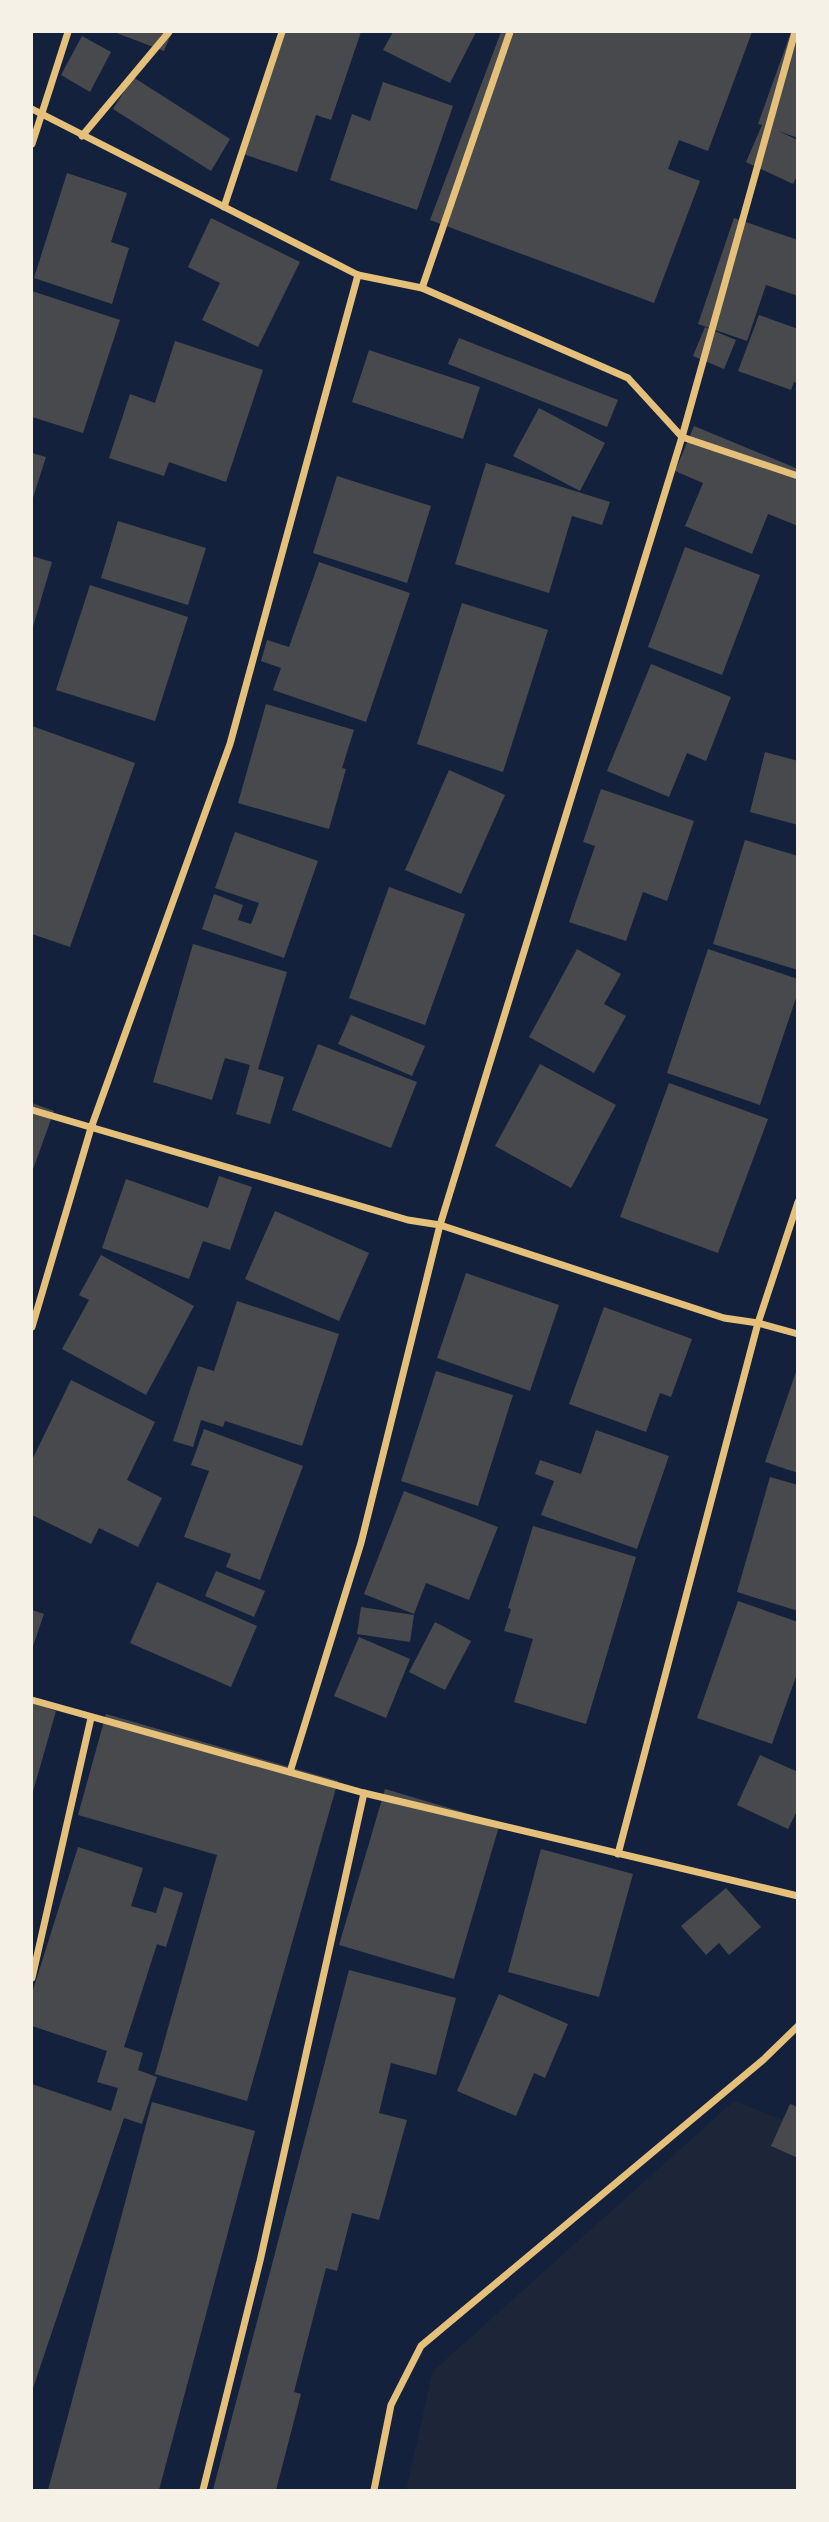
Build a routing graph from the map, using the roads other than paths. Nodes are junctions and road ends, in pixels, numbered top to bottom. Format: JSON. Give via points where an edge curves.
{"nodes":[{"id":1,"x":68,"y":32,"type":"edge"},
{"id":2,"x":169,"y":32,"type":"edge"},
{"id":3,"x":282,"y":32,"type":"edge"},
{"id":4,"x":510,"y":32,"type":"edge"},
{"id":5,"x":795,"y":32,"type":"edge"},
{"id":6,"x":32,"y":109,"type":"edge"},
{"id":7,"x":40,"y":115,"type":"junction"},
{"id":8,"x":82,"y":135,"type":"junction"},
{"id":9,"x":32,"y":144,"type":"edge"},
{"id":10,"x":225,"y":207,"type":"junction"},
{"id":11,"x":358,"y":275,"type":"junction"},
{"id":12,"x":422,"y":288,"type":"junction"},
{"id":13,"x":682,"y":437,"type":"junction"},
{"id":14,"x":797,"y":476,"type":"edge"},
{"id":15,"x":32,"y":1110,"type":"edge"},
{"id":16,"x":91,"y":1128,"type":"junction"},
{"id":17,"x":797,"y":1202,"type":"edge"},
{"id":18,"x":440,"y":1225,"type":"junction"},
{"id":19,"x":758,"y":1323,"type":"junction"},
{"id":20,"x":32,"y":1328,"type":"edge"},
{"id":21,"x":797,"y":1334,"type":"edge"},
{"id":22,"x":32,"y":1700,"type":"edge"},
{"id":23,"x":91,"y":1718,"type":"junction"},
{"id":24,"x":290,"y":1772,"type":"junction"},
{"id":25,"x":364,"y":1793,"type":"junction"},
{"id":26,"x":618,"y":1854,"type":"junction"},
{"id":27,"x":797,"y":1896,"type":"edge"},
{"id":28,"x":32,"y":1978,"type":"edge"},
{"id":29,"x":797,"y":2026,"type":"edge"},
{"id":30,"x":203,"y":2490,"type":"edge"},
{"id":31,"x":374,"y":2490,"type":"edge"}],
"edges":[{"from":1,"to":7,"type":"street"},
{"from":2,"to":8,"type":"street"},
{"from":3,"to":10,"type":"street"},
{"from":4,"to":12,"type":"street"},
{"from":5,"to":13,"type":"street"},
{"from":6,"to":7,"type":"street"},
{"from":7,"to":8,"type":"street"},
{"from":7,"to":9,"type":"street"},
{"from":8,"to":10,"type":"street"},
{"from":10,"to":11,"type":"street"},
{"from":11,"to":12,"type":"street"},
{"from":11,"to":16,"type":"street","via":[[230,744]]},
{"from":12,"to":13,"type":"street","via":[[628,378]]},
{"from":13,"to":14,"type":"street"},
{"from":13,"to":18,"type":"street"},
{"from":15,"to":16,"type":"street"},
{"from":16,"to":18,"type":"street","via":[[408,1220]]},
{"from":16,"to":20,"type":"street"},
{"from":17,"to":19,"type":"street"},
{"from":18,"to":19,"type":"street","via":[[724,1318]]},
{"from":18,"to":24,"type":"street","via":[[361,1543]]},
{"from":19,"to":21,"type":"street"},
{"from":19,"to":26,"type":"street"},
{"from":22,"to":23,"type":"street"},
{"from":23,"to":24,"type":"street"},
{"from":23,"to":28,"type":"street"},
{"from":24,"to":25,"type":"street"},
{"from":25,"to":26,"type":"street"},
{"from":25,"to":30,"type":"street","via":[[260,2260]]},
{"from":26,"to":27,"type":"street"},
{"from":29,"to":31,"type":"street","via":[[763,2060],[421,2346],[391,2405]]}]}
